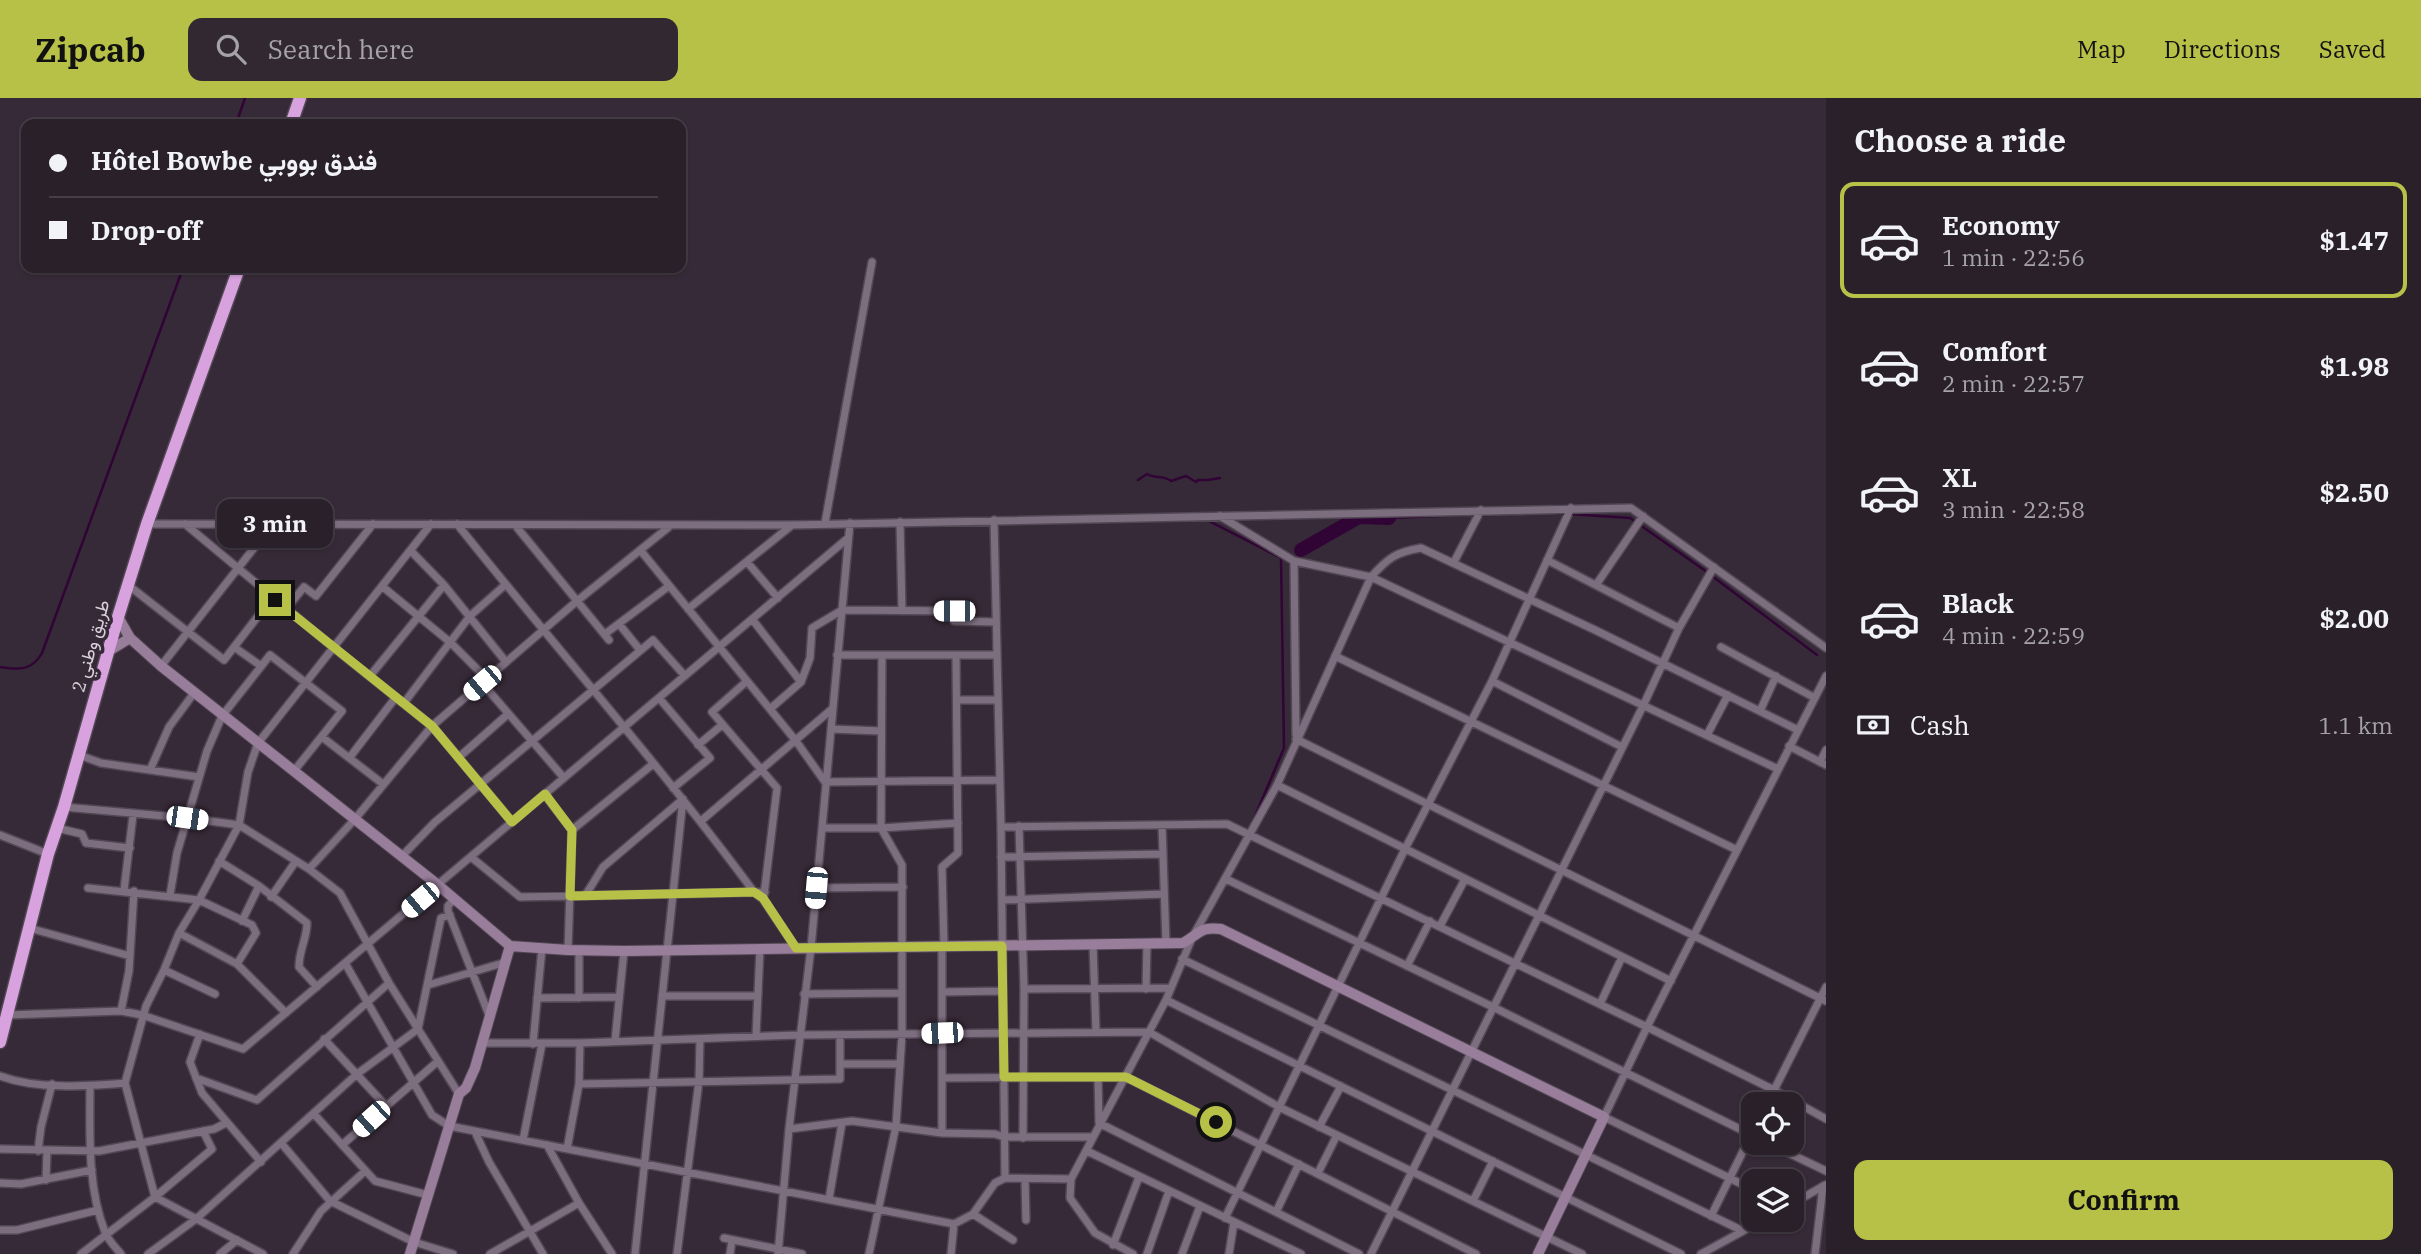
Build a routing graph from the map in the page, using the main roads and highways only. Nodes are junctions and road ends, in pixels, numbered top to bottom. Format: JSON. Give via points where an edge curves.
{"nodes":[{"id":1,"x":300,"y":98,"type":"edge"},
{"id":2,"x":292,"y":119,"type":"edge"},
{"id":3,"x":237,"y":273,"type":"edge"},
{"id":4,"x":0,"y":1042,"type":"edge"}],
"edges":[{"from":1,"to":2,"type":"highway"},
{"from":3,"to":4,"type":"highway","name":"طريق وطني 2","via":[[147,524],[107,652]]}]}
